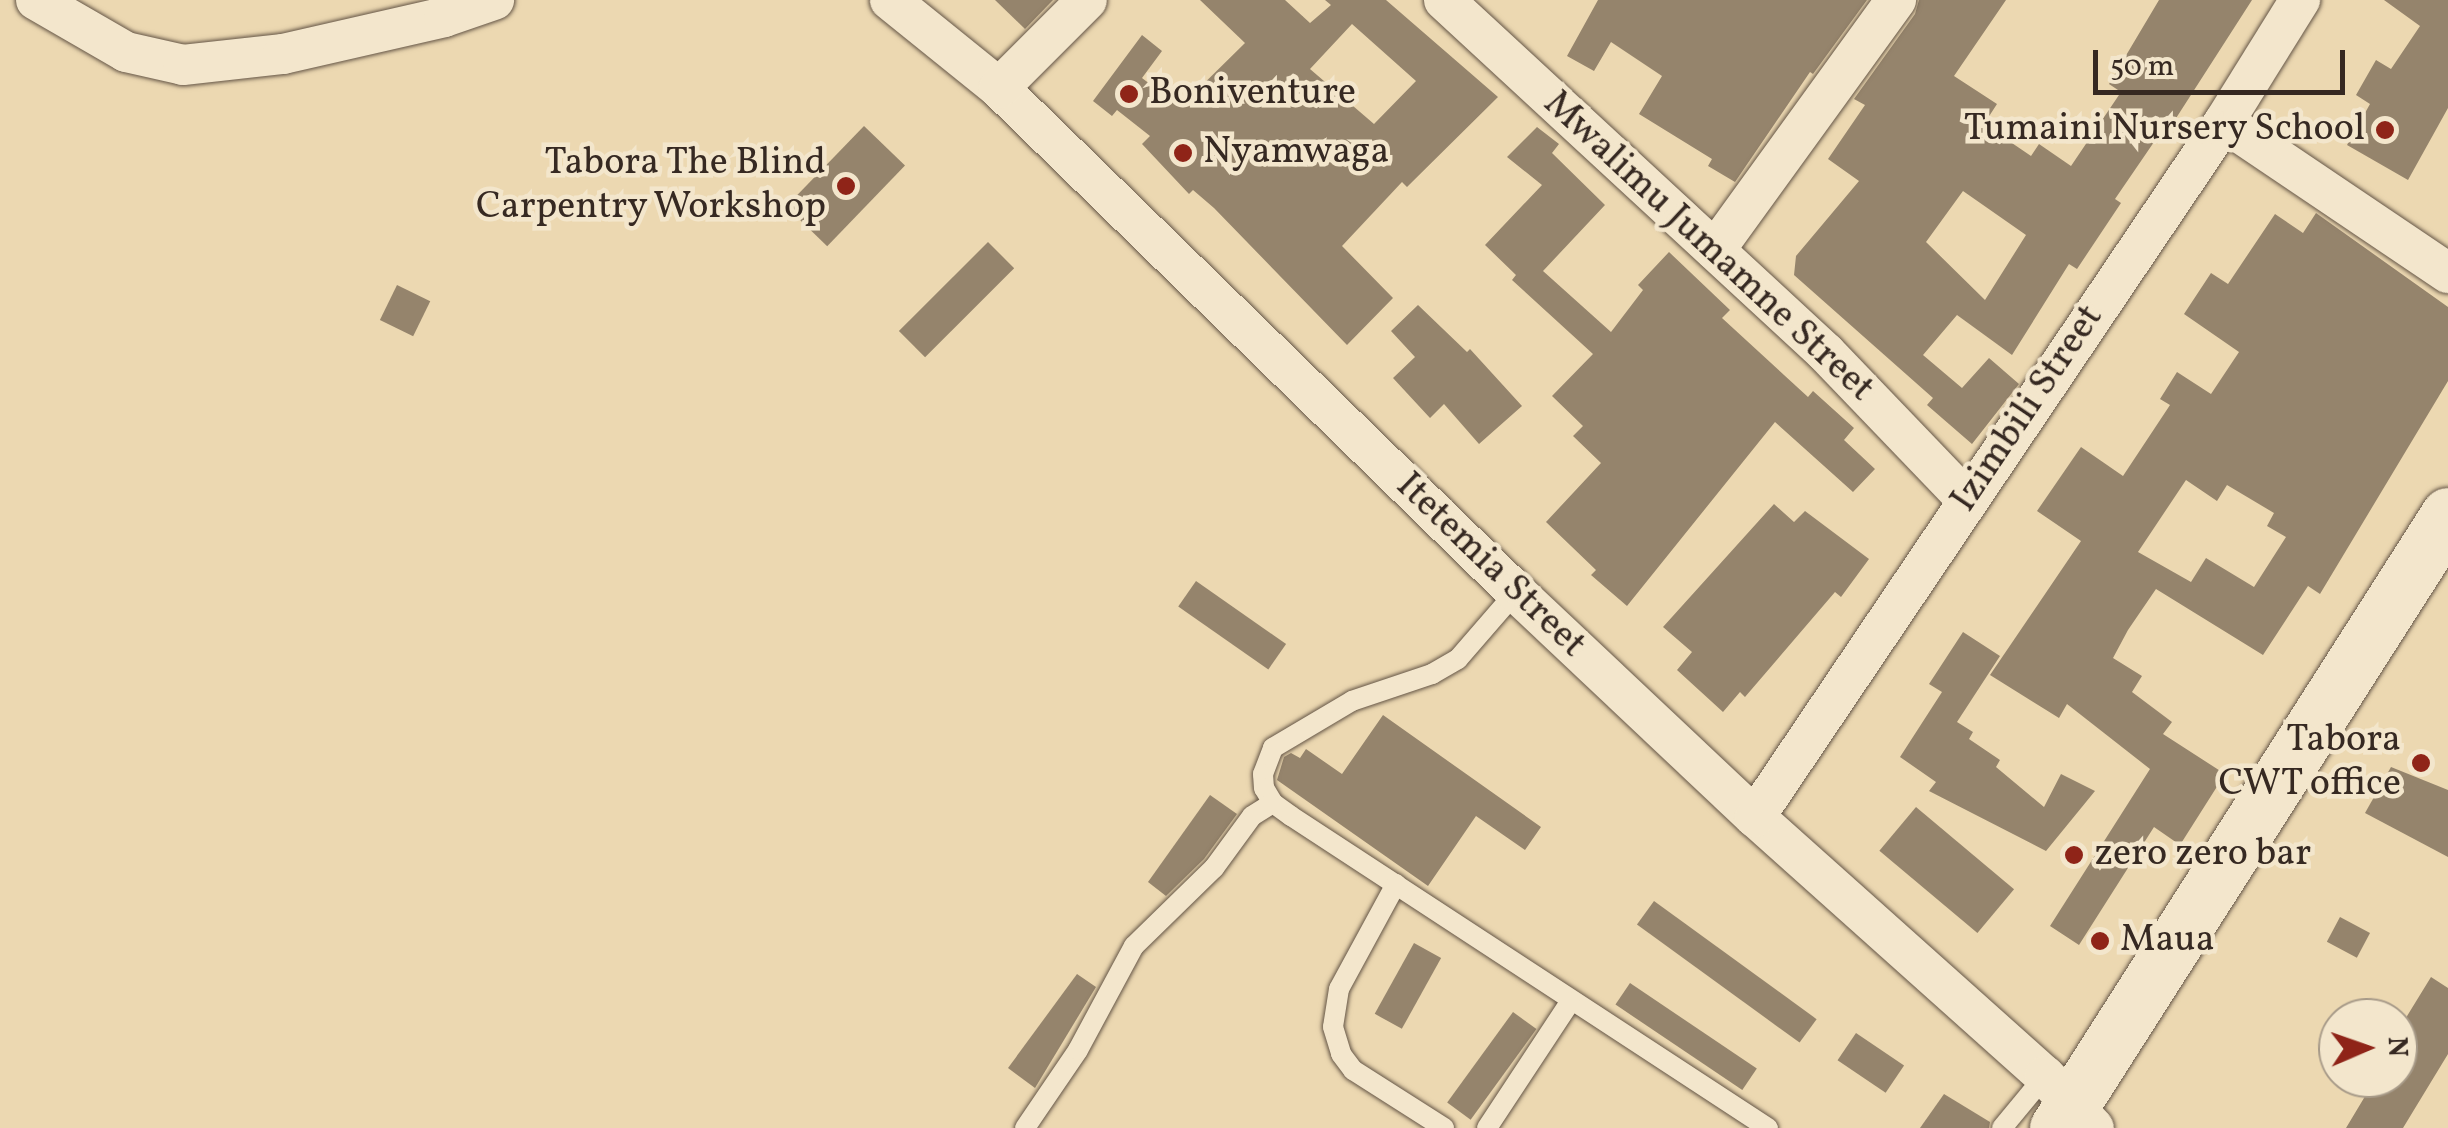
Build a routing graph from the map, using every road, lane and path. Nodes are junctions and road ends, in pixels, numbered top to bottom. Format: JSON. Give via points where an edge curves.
{"nodes":[{"id":1,"x":36,"y":0,"type":"edge"},
{"id":2,"x":494,"y":0,"type":"edge"},
{"id":3,"x":890,"y":0,"type":"edge"},
{"id":4,"x":1088,"y":0,"type":"edge"},
{"id":5,"x":1896,"y":0,"type":"edge"},
{"id":6,"x":2300,"y":0,"type":"edge"},
{"id":7,"x":1452,"y":3,"type":"edge"},
{"id":8,"x":999,"y":88,"type":"junction"},
{"id":9,"x":2224,"y":122,"type":"junction"},
{"id":10,"x":1715,"y":250,"type":"junction"},
{"id":11,"x":2448,"y":273,"type":"edge"},
{"id":12,"x":1966,"y":499,"type":"junction"},
{"id":13,"x":2448,"y":515,"type":"edge"},
{"id":14,"x":1516,"y":592,"type":"junction"},
{"id":15,"x":1273,"y":803,"type":"junction"},
{"id":16,"x":1754,"y":817,"type":"junction"},
{"id":17,"x":1396,"y":884,"type":"junction"},
{"id":18,"x":1570,"y":1002,"type":"junction"},
{"id":19,"x":2067,"y":1109,"type":"edge"},
{"id":20,"x":1025,"y":1128,"type":"edge"},
{"id":21,"x":1444,"y":1128,"type":"edge"},
{"id":22,"x":1487,"y":1128,"type":"edge"},
{"id":23,"x":1768,"y":1128,"type":"edge"},
{"id":24,"x":2002,"y":1128,"type":"edge"}],
"edges":[{"from":1,"to":2,"type":"street","via":[[126,52],[182,65],[284,54]]},
{"from":3,"to":8,"type":"street","name":"Itetemia Street"},
{"from":4,"to":8,"type":"street"},
{"from":5,"to":10,"type":"street"},
{"from":6,"to":9,"type":"street","name":"Izimbili Street"},
{"from":7,"to":10,"type":"street","name":"Mwalimu Jumamne Street"},
{"from":8,"to":14,"type":"street","name":"Itetemia Street"},
{"from":9,"to":11,"type":"street"},
{"from":9,"to":12,"type":"street","name":"Izimbili Street"},
{"from":10,"to":12,"type":"street","name":"Mwalimu Jumamne Street","via":[[1826,353]]},
{"from":12,"to":16,"type":"street","name":"Izimbili Street"},
{"from":13,"to":19,"type":"main road"},
{"from":14,"to":15,"type":"lane","via":[[1458,660],[1352,701],[1273,748],[1262,774]]},
{"from":14,"to":16,"type":"street","name":"Itetemia Street"},
{"from":15,"to":17,"type":"lane"},
{"from":15,"to":20,"type":"lane","via":[[1252,816],[1214,868],[1134,946],[1078,1050]]},
{"from":16,"to":19,"type":"street","name":"Itetemia Street"},
{"from":17,"to":18,"type":"lane"},
{"from":17,"to":21,"type":"lane","via":[[1340,989],[1334,1027],[1340,1054],[1354,1070]]},
{"from":18,"to":22,"type":"lane"},
{"from":18,"to":23,"type":"lane"},
{"from":19,"to":24,"type":"lane"}]}
